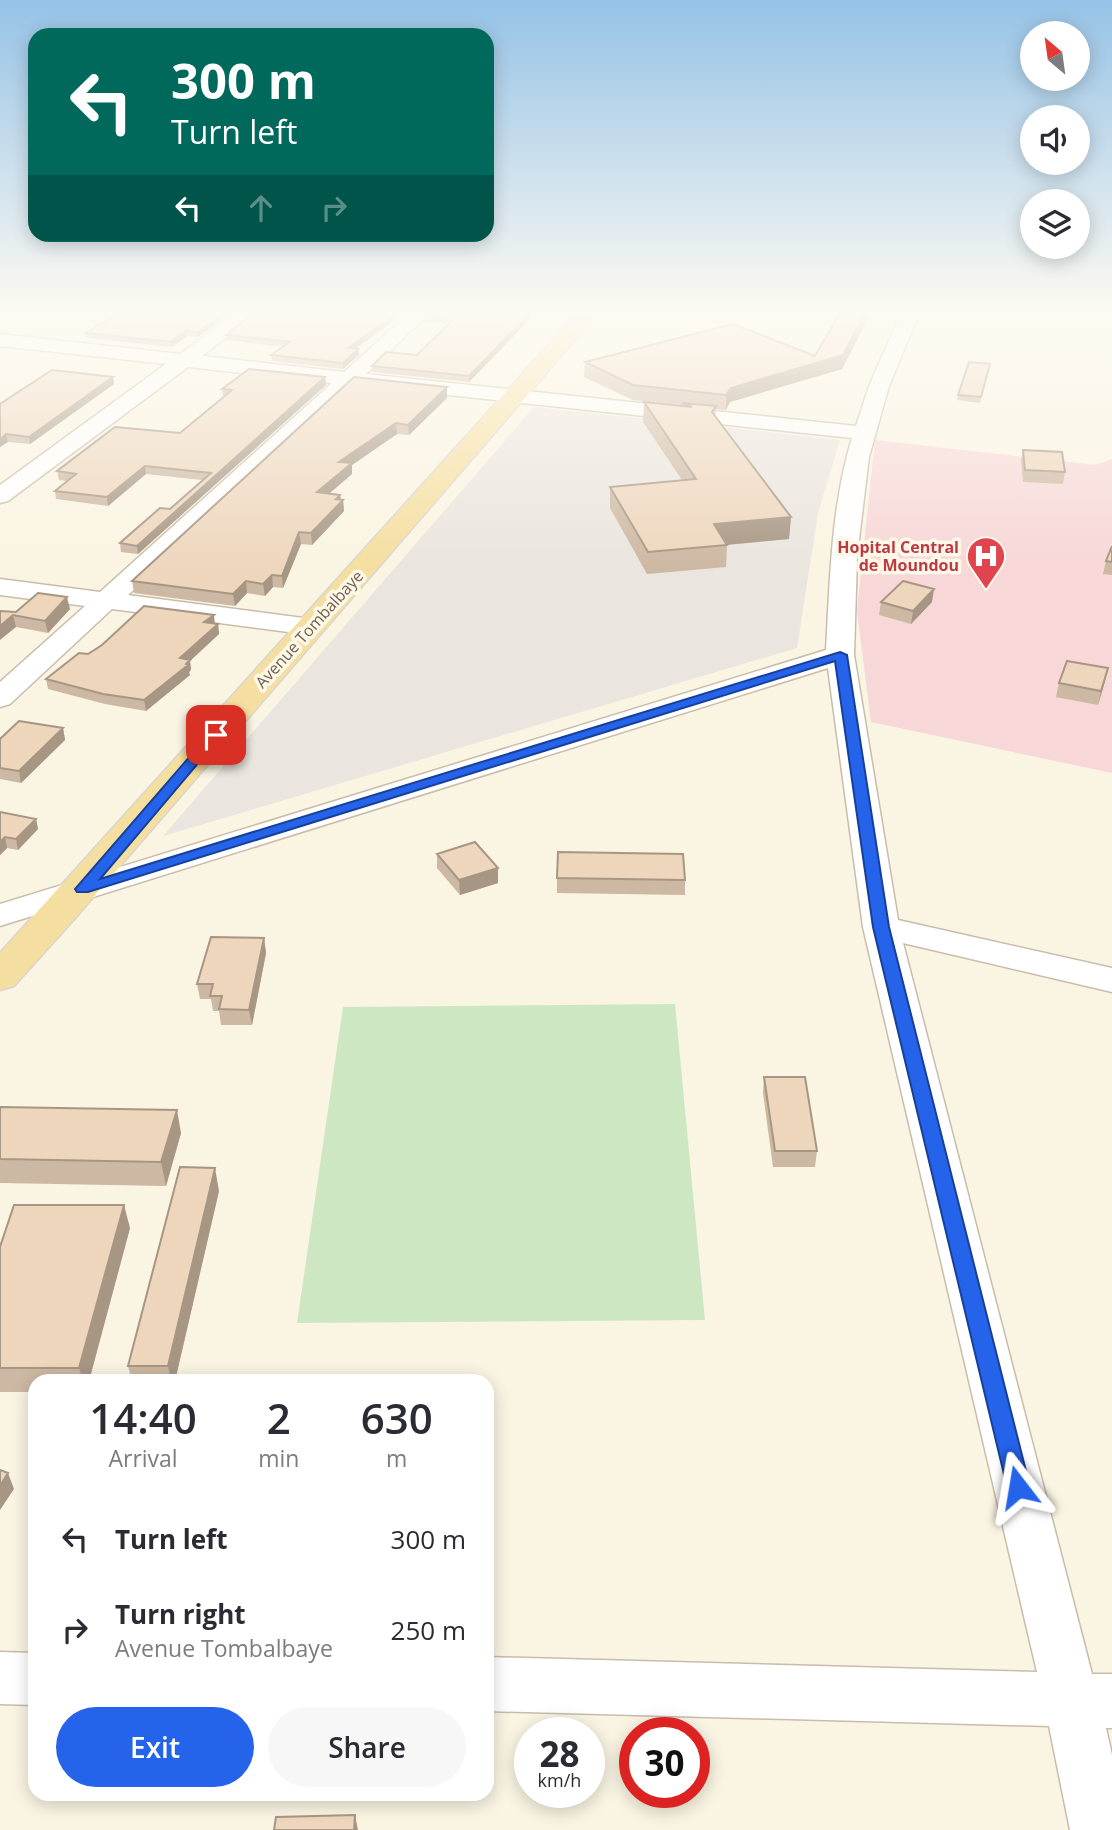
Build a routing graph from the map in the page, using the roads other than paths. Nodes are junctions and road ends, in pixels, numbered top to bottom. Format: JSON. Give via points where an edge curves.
{"nodes":[{"id":1,"x":135,"y":396,"type":"edge"},
{"id":2,"x":330,"y":396,"type":"edge"},
{"id":3,"x":510,"y":396,"type":"edge"},
{"id":4,"x":876,"y":396,"type":"edge"},
{"id":5,"x":515,"y":397,"type":"junction"},
{"id":6,"x":864,"y":433,"type":"junction"},
{"id":7,"x":0,"y":465,"type":"edge"},
{"id":8,"x":37,"y":469,"type":"junction"},
{"id":9,"x":0,"y":496,"type":"edge"},
{"id":10,"x":0,"y":587,"type":"edge"},
{"id":11,"x":108,"y":599,"type":"junction"},
{"id":12,"x":311,"y":627,"type":"junction"},
{"id":13,"x":840,"y":655,"type":"junction"},
{"id":14,"x":0,"y":698,"type":"edge"},
{"id":15,"x":82,"y":889,"type":"junction"},
{"id":16,"x":0,"y":915,"type":"edge"},
{"id":17,"x":881,"y":927,"type":"junction"},
{"id":18,"x":0,"y":977,"type":"edge"},
{"id":19,"x":1112,"y":979,"type":"edge"},
{"id":20,"x":0,"y":1678,"type":"edge"},
{"id":21,"x":28,"y":1679,"type":"edge"},
{"id":22,"x":494,"y":1684,"type":"edge"},
{"id":23,"x":1091,"y":1700,"type":"edge"},
{"id":24,"x":1100,"y":1830,"type":"edge"}],
"edges":[{"from":1,"to":8,"type":"street"},
{"from":2,"to":11,"type":"street"},
{"from":3,"to":5,"type":"street"},
{"from":4,"to":6,"type":"street"},
{"from":5,"to":6,"type":"street"},
{"from":5,"to":12,"type":"main road","name":"Avenue Tombalbaye"},
{"from":6,"to":13,"type":"street","via":[[844,556]]},
{"from":7,"to":8,"type":"street"},
{"from":8,"to":9,"type":"street"},
{"from":10,"to":11,"type":"street"},
{"from":11,"to":12,"type":"street"},
{"from":11,"to":14,"type":"street"},
{"from":12,"to":15,"type":"main road","name":"Avenue Tombalbaye"},
{"from":13,"to":15,"type":"street"},
{"from":13,"to":17,"type":"street"},
{"from":15,"to":16,"type":"street"},
{"from":15,"to":18,"type":"main road","name":"Avenue Tombalbaye"},
{"from":17,"to":19,"type":"street"},
{"from":17,"to":23,"type":"street"},
{"from":20,"to":21,"type":"street"},
{"from":22,"to":23,"type":"street"},
{"from":23,"to":24,"type":"street"}]}
